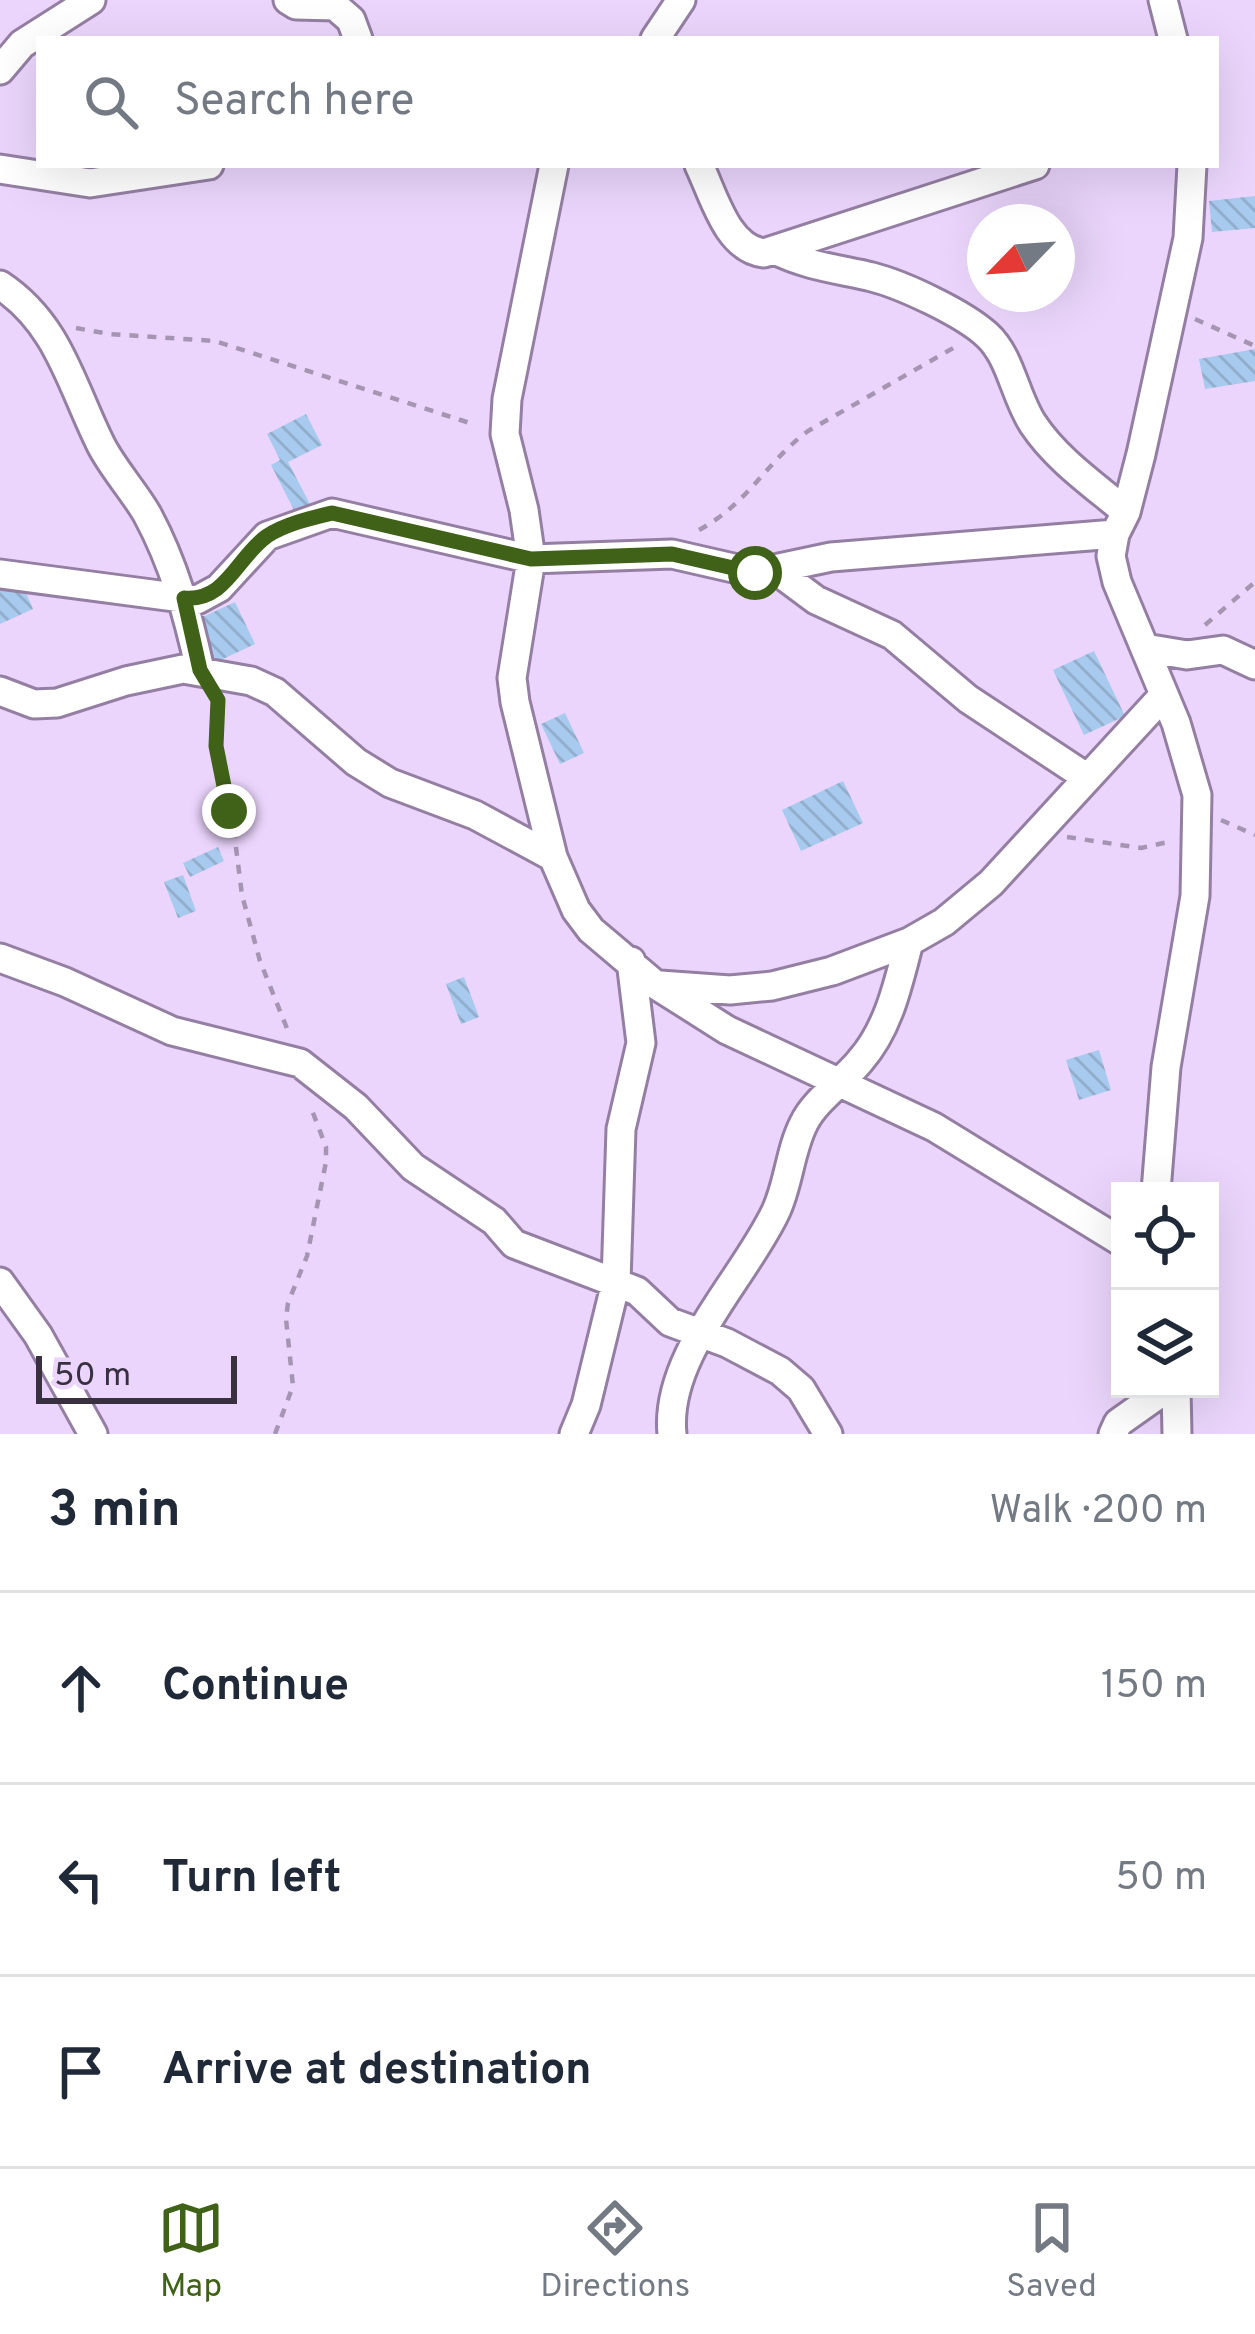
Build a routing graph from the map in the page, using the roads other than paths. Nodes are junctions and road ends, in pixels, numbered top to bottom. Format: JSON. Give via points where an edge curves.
{"nodes":[{"id":1,"x":288,"y":0,"type":"edge"},
{"id":2,"x":681,"y":0,"type":"edge"},
{"id":3,"x":1163,"y":0,"type":"edge"},
{"id":4,"x":82,"y":3,"type":"edge"},
{"id":5,"x":357,"y":36,"type":"edge"},
{"id":6,"x":657,"y":36,"type":"edge"},
{"id":7,"x":1172,"y":36,"type":"edge"},
{"id":8,"x":0,"y":70,"type":"edge"},
{"id":9,"x":189,"y":168,"type":"edge"},
{"id":10,"x":553,"y":168,"type":"edge"},
{"id":11,"x":700,"y":168,"type":"edge"},
{"id":12,"x":1026,"y":168,"type":"edge"},
{"id":13,"x":1192,"y":168,"type":"edge"},
{"id":14,"x":0,"y":169,"type":"edge"},
{"id":15,"x":775,"y":250,"type":"junction"},
{"id":16,"x":0,"y":285,"type":"edge"},
{"id":17,"x":1120,"y":523,"type":"junction"},
{"id":18,"x":531,"y":559,"type":"junction"},
{"id":19,"x":777,"y":571,"type":"junction"},
{"id":20,"x":0,"y":574,"type":"edge"},
{"id":21,"x":184,"y":598,"type":"junction"},
{"id":22,"x":1145,"y":648,"type":"junction"},
{"id":23,"x":1255,"y":665,"type":"edge"},
{"id":24,"x":200,"y":670,"type":"junction"},
{"id":25,"x":0,"y":692,"type":"edge"},
{"id":26,"x":1163,"y":696,"type":"junction"},
{"id":27,"x":1086,"y":777,"type":"junction"},
{"id":28,"x":553,"y":857,"type":"junction"},
{"id":29,"x":909,"y":942,"type":"junction"},
{"id":30,"x":0,"y":958,"type":"edge"},
{"id":31,"x":631,"y":961,"type":"junction"},
{"id":32,"x":656,"y":985,"type":"junction"},
{"id":33,"x":841,"y":1082,"type":"junction"},
{"id":34,"x":1157,"y":1182,"type":"edge"},
{"id":35,"x":1111,"y":1235,"type":"edge"},
{"id":36,"x":0,"y":1282,"type":"edge"},
{"id":37,"x":616,"y":1282,"type":"junction"},
{"id":38,"x":702,"y":1334,"type":"junction"},
{"id":39,"x":1153,"y":1398,"type":"edge"},
{"id":40,"x":1176,"y":1398,"type":"edge"},
{"id":41,"x":93,"y":1434,"type":"edge"},
{"id":42,"x":574,"y":1434,"type":"edge"},
{"id":43,"x":672,"y":1434,"type":"edge"},
{"id":44,"x":828,"y":1434,"type":"edge"},
{"id":45,"x":1113,"y":1434,"type":"edge"},
{"id":46,"x":1177,"y":1434,"type":"edge"}],
"edges":[{"from":1,"to":5,"type":"street","via":[[335,6]]},
{"from":2,"to":6,"type":"street"},
{"from":3,"to":7,"type":"street"},
{"from":4,"to":8,"type":"street","via":[[22,44]]},
{"from":9,"to":14,"type":"street","via":[[90,183]]},
{"from":10,"to":18,"type":"street","via":[[505,434]]},
{"from":11,"to":15,"type":"street","via":[[734,237],[748,251]]},
{"from":12,"to":15,"type":"street"},
{"from":13,"to":17,"type":"street","via":[[1187,238]]},
{"from":15,"to":17,"type":"street","via":[[886,283],[982,332],[1044,439]]},
{"from":16,"to":21,"type":"street","via":[[34,311],[61,351]]},
{"from":17,"to":19,"type":"street","via":[[831,557]]},
{"from":17,"to":22,"type":"street","via":[[1111,556]]},
{"from":18,"to":19,"type":"street","via":[[672,554]]},
{"from":18,"to":21,"type":"street","via":[[332,513],[267,536],[219,588]]},
{"from":18,"to":28,"type":"street","via":[[512,678]]},
{"from":19,"to":27,"type":"street","via":[[816,600],[892,634],[968,699]]},
{"from":20,"to":21,"type":"street"},
{"from":21,"to":24,"type":"street"},
{"from":22,"to":23,"type":"street","via":[[1223,650]]},
{"from":22,"to":26,"type":"street"},
{"from":24,"to":25,"type":"street","via":[[168,670],[57,703]]},
{"from":24,"to":28,"type":"street","via":[[275,692],[390,783]]},
{"from":26,"to":27,"type":"street"},
{"from":26,"to":34,"type":"street","via":[[1194,779],[1196,830],[1195,896],[1166,1067]]},
{"from":27,"to":29,"type":"street","via":[[967,906]]},
{"from":28,"to":31,"type":"street","via":[[591,930]]},
{"from":29,"to":32,"type":"street","via":[[772,986]]},
{"from":29,"to":33,"type":"street","via":[[879,1038]]},
{"from":30,"to":37,"type":"street","via":[[172,1031],[300,1064],[514,1244]]},
{"from":31,"to":32,"type":"street"},
{"from":31,"to":37,"type":"street","via":[[641,1043],[621,1129]]},
{"from":32,"to":33,"type":"street","via":[[727,1030]]},
{"from":33,"to":35,"type":"street","via":[[934,1127]]},
{"from":33,"to":38,"type":"street","via":[[804,1121],[772,1220]]},
{"from":36,"to":41,"type":"street"},
{"from":37,"to":38,"type":"street","via":[[670,1322]]},
{"from":37,"to":42,"type":"street"},
{"from":38,"to":43,"type":"street","via":[[674,1387]]},
{"from":38,"to":44,"type":"street","via":[[792,1379]]},
{"from":39,"to":45,"type":"street"},
{"from":40,"to":46,"type":"street"}]}
